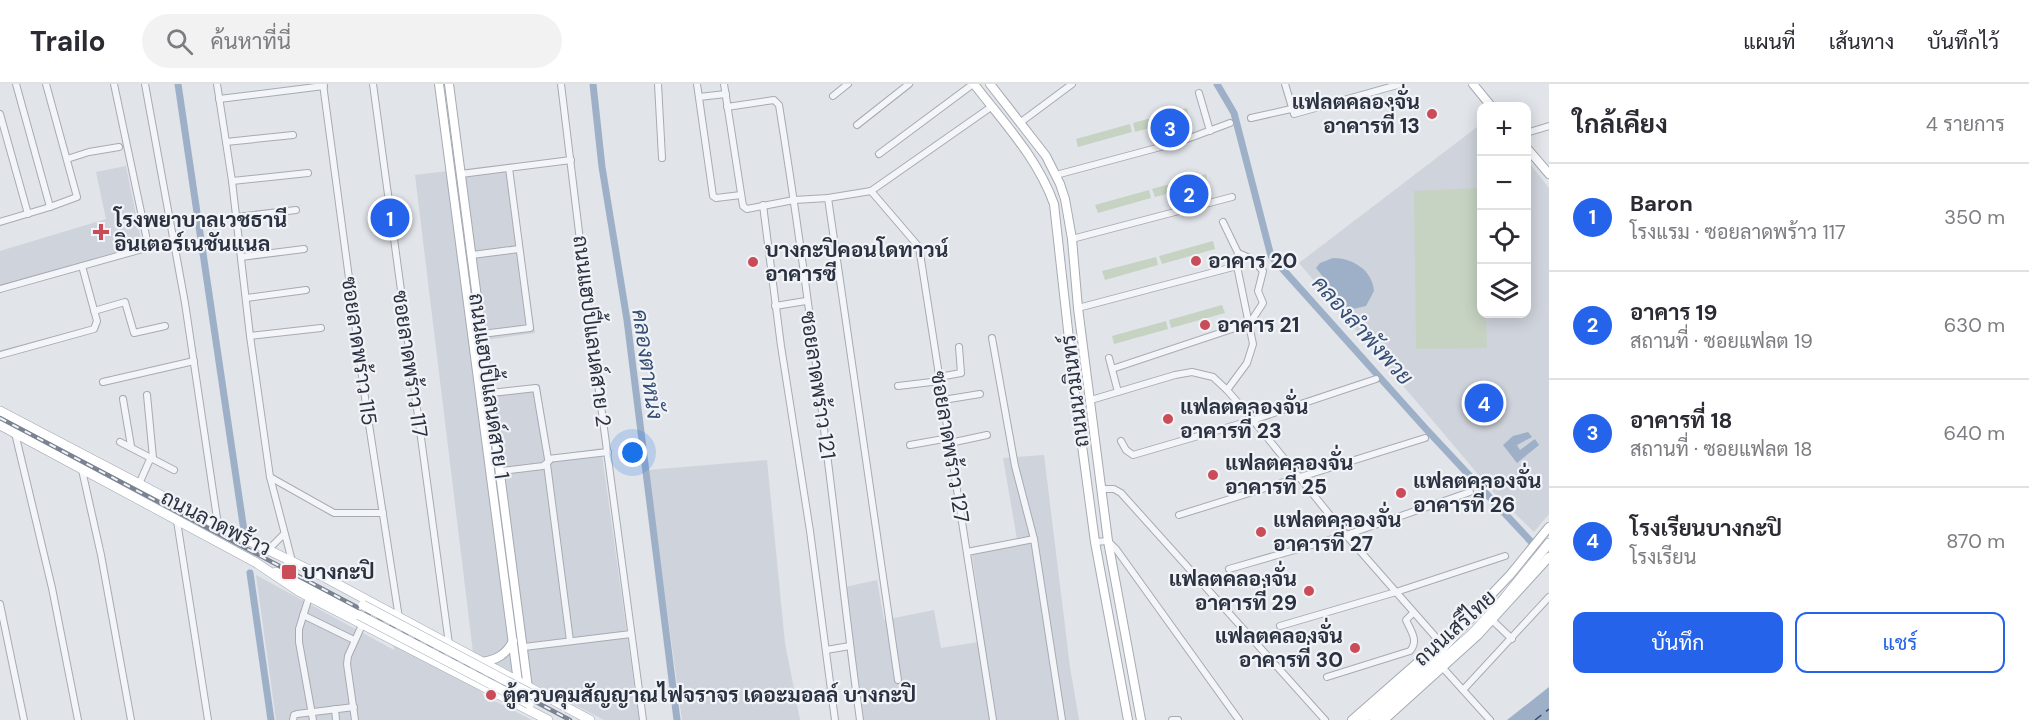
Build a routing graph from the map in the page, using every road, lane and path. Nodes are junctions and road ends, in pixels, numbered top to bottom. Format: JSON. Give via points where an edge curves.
{"nodes":[{"id":1,"x":16,"y":84,"type":"edge"},
{"id":2,"x":46,"y":84,"type":"edge"},
{"id":3,"x":114,"y":84,"type":"edge"},
{"id":4,"x":145,"y":84,"type":"edge"},
{"id":5,"x":217,"y":84,"type":"edge"},
{"id":6,"x":373,"y":84,"type":"edge"},
{"id":7,"x":440,"y":84,"type":"edge"},
{"id":8,"x":449,"y":84,"type":"edge"},
{"id":9,"x":561,"y":84,"type":"edge"},
{"id":10,"x":658,"y":84,"type":"edge"},
{"id":11,"x":697,"y":84,"type":"edge"},
{"id":12,"x":724,"y":84,"type":"edge"},
{"id":13,"x":848,"y":84,"type":"edge"},
{"id":14,"x":909,"y":84,"type":"edge"},
{"id":15,"x":974,"y":84,"type":"edge"},
{"id":16,"x":990,"y":84,"type":"edge"},
{"id":17,"x":1072,"y":84,"type":"edge"},
{"id":18,"x":1285,"y":84,"type":"edge"},
{"id":19,"x":1401,"y":84,"type":"edge"},
{"id":20,"x":1473,"y":84,"type":"edge"},
{"id":21,"x":324,"y":85,"type":"edge"},
{"id":22,"x":1199,"y":93,"type":"dead end"},
{"id":23,"x":726,"y":94,"type":"junction"},
{"id":24,"x":833,"y":96,"type":"dead end"},
{"id":25,"x":699,"y":97,"type":"junction"},
{"id":26,"x":219,"y":99,"type":"junction"},
{"id":27,"x":1488,"y":102,"type":"edge"},
{"id":28,"x":727,"y":107,"type":"junction"},
{"id":29,"x":992,"y":107,"type":"junction"},
{"id":30,"x":1291,"y":109,"type":"junction"},
{"id":31,"x":0,"y":114,"type":"edge"},
{"id":32,"x":1251,"y":118,"type":"dead end"},
{"id":33,"x":1021,"y":122,"type":"junction"},
{"id":34,"x":1230,"y":123,"type":"dead end"},
{"id":35,"x":857,"y":125,"type":"dead end"},
{"id":36,"x":1549,"y":126,"type":"edge"},
{"id":37,"x":1210,"y":131,"type":"junction"},
{"id":38,"x":1531,"y":132,"type":"edge"},
{"id":39,"x":293,"y":135,"type":"dead end"},
{"id":40,"x":226,"y":142,"type":"junction"},
{"id":41,"x":119,"y":147,"type":"dead end"},
{"id":42,"x":1531,"y":152,"type":"edge"},
{"id":43,"x":879,"y":154,"type":"dead end"},
{"id":44,"x":662,"y":158,"type":"dead end"},
{"id":45,"x":67,"y":159,"type":"junction"},
{"id":46,"x":571,"y":159,"type":"junction"},
{"id":47,"x":509,"y":168,"type":"junction"},
{"id":48,"x":308,"y":172,"type":"dead end"},
{"id":49,"x":1549,"y":174,"type":"edge"},
{"id":50,"x":457,"y":175,"type":"junction"},
{"id":51,"x":1056,"y":175,"type":"junction"},
{"id":52,"x":232,"y":181,"type":"junction"},
{"id":53,"x":871,"y":190,"type":"junction"},
{"id":54,"x":741,"y":195,"type":"junction"},
{"id":55,"x":1232,"y":197,"type":"dead end"},
{"id":56,"x":828,"y":198,"type":"junction"},
{"id":57,"x":794,"y":200,"type":"junction"},
{"id":58,"x":763,"y":205,"type":"junction"},
{"id":59,"x":50,"y":207,"type":"junction"},
{"id":60,"x":296,"y":210,"type":"dead end"},
{"id":61,"x":28,"y":214,"type":"junction"},
{"id":62,"x":236,"y":217,"type":"junction"},
{"id":63,"x":0,"y":222,"type":"edge"},
{"id":64,"x":1223,"y":222,"type":"dead end"},
{"id":65,"x":1072,"y":239,"type":"junction"},
{"id":66,"x":304,"y":249,"type":"dead end"},
{"id":67,"x":519,"y":249,"type":"junction"},
{"id":68,"x":1238,"y":253,"type":"junction"},
{"id":69,"x":472,"y":255,"type":"junction"},
{"id":70,"x":241,"y":257,"type":"junction"},
{"id":71,"x":82,"y":266,"type":"junction"},
{"id":72,"x":1237,"y":266,"type":"junction"},
{"id":73,"x":0,"y":289,"type":"edge"},
{"id":74,"x":306,"y":290,"type":"dead end"},
{"id":75,"x":246,"y":298,"type":"junction"},
{"id":76,"x":806,"y":301,"type":"junction"},
{"id":77,"x":776,"y":306,"type":"junction"},
{"id":78,"x":1078,"y":308,"type":"junction"},
{"id":79,"x":94,"y":311,"type":"junction"},
{"id":80,"x":1250,"y":323,"type":"junction"},
{"id":81,"x":165,"y":326,"type":"dead end"},
{"id":82,"x":321,"y":328,"type":"dead end"},
{"id":83,"x":472,"y":334,"type":"junction"},
{"id":84,"x":482,"y":334,"type":"junction"},
{"id":85,"x":250,"y":336,"type":"junction"},
{"id":86,"x":992,"y":338,"type":"dead end"},
{"id":87,"x":959,"y":347,"type":"dead end"},
{"id":88,"x":0,"y":355,"type":"edge"},
{"id":89,"x":1109,"y":358,"type":"dead end"},
{"id":90,"x":194,"y":362,"type":"junction"},
{"id":91,"x":1112,"y":369,"type":"junction"},
{"id":92,"x":940,"y":379,"type":"junction"},
{"id":93,"x":1376,"y":379,"type":"dead end"},
{"id":94,"x":103,"y":382,"type":"dead end"},
{"id":95,"x":898,"y":386,"type":"dead end"},
{"id":96,"x":1227,"y":390,"type":"junction"},
{"id":97,"x":1118,"y":392,"type":"junction"},
{"id":98,"x":490,"y":393,"type":"junction"},
{"id":99,"x":980,"y":394,"type":"dead end"},
{"id":100,"x":147,"y":395,"type":"dead end"},
{"id":101,"x":123,"y":399,"type":"dead end"},
{"id":102,"x":943,"y":400,"type":"junction"},
{"id":103,"x":1091,"y":400,"type":"junction"},
{"id":104,"x":0,"y":411,"type":"edge"},
{"id":105,"x":1253,"y":420,"type":"junction"},
{"id":106,"x":0,"y":425,"type":"edge"},
{"id":107,"x":15,"y":433,"type":"junction"},
{"id":108,"x":987,"y":435,"type":"dead end"},
{"id":109,"x":1425,"y":438,"type":"dead end"},
{"id":110,"x":949,"y":441,"type":"junction"},
{"id":111,"x":1121,"y":441,"type":"dead end"},
{"id":112,"x":120,"y":442,"type":"dead end"},
{"id":113,"x":131,"y":446,"type":"junction"},
{"id":114,"x":910,"y":446,"type":"dead end"},
{"id":115,"x":608,"y":452,"type":"junction"},
{"id":116,"x":152,"y":457,"type":"junction"},
{"id":117,"x":548,"y":462,"type":"junction"},
{"id":118,"x":82,"y":469,"type":"junction"},
{"id":119,"x":174,"y":470,"type":"dead end"},
{"id":120,"x":501,"y":471,"type":"junction"},
{"id":121,"x":270,"y":477,"type":"junction"},
{"id":122,"x":1300,"y":478,"type":"junction"},
{"id":123,"x":139,"y":484,"type":"junction"},
{"id":124,"x":1102,"y":489,"type":"junction"},
{"id":125,"x":1470,"y":492,"type":"dead end"},
{"id":126,"x":382,"y":513,"type":"junction"},
{"id":127,"x":1179,"y":515,"type":"dead end"},
{"id":128,"x":177,"y":520,"type":"junction"},
{"id":129,"x":218,"y":525,"type":"junction"},
{"id":130,"x":1549,"y":528,"type":"edge"},
{"id":131,"x":229,"y":531,"type":"junction"},
{"id":132,"x":284,"y":534,"type":"junction"},
{"id":133,"x":1346,"y":535,"type":"junction"},
{"id":134,"x":1034,"y":540,"type":"junction"},
{"id":135,"x":1545,"y":540,"type":"edge"},
{"id":136,"x":1108,"y":541,"type":"junction"},
{"id":137,"x":1095,"y":542,"type":"junction"},
{"id":138,"x":269,"y":549,"type":"junction"},
{"id":139,"x":967,"y":552,"type":"junction"},
{"id":140,"x":1505,"y":556,"type":"dead end"},
{"id":141,"x":1547,"y":559,"type":"edge"},
{"id":142,"x":292,"y":561,"type":"junction"},
{"id":143,"x":255,"y":562,"type":"junction"},
{"id":144,"x":1229,"y":568,"type":"dead end"},
{"id":145,"x":1396,"y":592,"type":"junction"},
{"id":146,"x":309,"y":597,"type":"junction"},
{"id":147,"x":1549,"y":597,"type":"edge"},
{"id":148,"x":0,"y":604,"type":"edge"},
{"id":149,"x":1413,"y":613,"type":"junction"},
{"id":150,"x":303,"y":615,"type":"junction"},
{"id":151,"x":1473,"y":616,"type":"junction"},
{"id":152,"x":399,"y":618,"type":"junction"},
{"id":153,"x":1492,"y":620,"type":"junction"},
{"id":154,"x":362,"y":625,"type":"junction"},
{"id":155,"x":1280,"y":626,"type":"dead end"},
{"id":156,"x":631,"y":634,"type":"junction"},
{"id":157,"x":1512,"y":639,"type":"junction"},
{"id":158,"x":354,"y":640,"type":"junction"},
{"id":159,"x":513,"y":641,"type":"junction"},
{"id":160,"x":570,"y":641,"type":"junction"},
{"id":161,"x":1440,"y":642,"type":"junction"},
{"id":162,"x":449,"y":644,"type":"junction"},
{"id":163,"x":850,"y":646,"type":"junction"},
{"id":164,"x":524,"y":647,"type":"junction"},
{"id":165,"x":826,"y":650,"type":"junction"},
{"id":166,"x":482,"y":662,"type":"junction"},
{"id":167,"x":1443,"y":668,"type":"junction"},
{"id":168,"x":1327,"y":678,"type":"dead end"},
{"id":169,"x":898,"y":680,"type":"dead end"},
{"id":170,"x":518,"y":682,"type":"junction"},
{"id":171,"x":528,"y":688,"type":"junction"},
{"id":172,"x":1462,"y":690,"type":"junction"},
{"id":173,"x":519,"y":705,"type":"junction"},
{"id":174,"x":354,"y":707,"type":"junction"},
{"id":175,"x":335,"y":709,"type":"junction"},
{"id":176,"x":312,"y":712,"type":"junction"},
{"id":177,"x":24,"y":720,"type":"edge"},
{"id":178,"x":78,"y":720,"type":"edge"},
{"id":179,"x":131,"y":720,"type":"edge"},
{"id":180,"x":208,"y":720,"type":"edge"},
{"id":181,"x":293,"y":720,"type":"edge"},
{"id":182,"x":313,"y":720,"type":"edge"},
{"id":183,"x":336,"y":720,"type":"edge"},
{"id":184,"x":355,"y":720,"type":"edge"},
{"id":185,"x":548,"y":720,"type":"edge"},
{"id":186,"x":559,"y":720,"type":"edge"},
{"id":187,"x":579,"y":720,"type":"edge"},
{"id":188,"x":590,"y":720,"type":"edge"},
{"id":189,"x":643,"y":720,"type":"edge"},
{"id":190,"x":835,"y":720,"type":"edge"},
{"id":191,"x":860,"y":720,"type":"edge"},
{"id":192,"x":993,"y":720,"type":"edge"},
{"id":193,"x":1062,"y":720,"type":"edge"},
{"id":194,"x":1128,"y":720,"type":"edge"},
{"id":195,"x":1141,"y":720,"type":"edge"},
{"id":196,"x":1172,"y":720,"type":"edge"},
{"id":197,"x":1178,"y":720,"type":"edge"},
{"id":198,"x":1239,"y":720,"type":"edge"},
{"id":199,"x":1325,"y":720,"type":"edge"},
{"id":200,"x":1352,"y":720,"type":"edge"},
{"id":201,"x":1362,"y":720,"type":"edge"},
{"id":202,"x":1374,"y":720,"type":"edge"},
{"id":203,"x":1384,"y":720,"type":"edge"},
{"id":204,"x":1490,"y":720,"type":"edge"}],
"edges":[{"from":1,"to":59,"type":"street"},
{"from":2,"to":45,"type":"street"},
{"from":3,"to":71,"type":"street","via":[[148,245]]},
{"from":4,"to":90,"type":"street"},
{"from":5,"to":26,"type":"street"},
{"from":6,"to":162,"type":"street","name":"ซอยลาดพร้าว 117"},
{"from":7,"to":50,"type":"main road","name":"ถนนแฮปปี้แลนด์สาย 1"},
{"from":8,"to":50,"type":"main road","name":"ถนนแฮปปี้แลนด์สาย 1"},
{"from":9,"to":46,"type":"street","name":"ถนนแฮปปี้แลนด์สาย 2"},
{"from":10,"to":44,"type":"street"},
{"from":11,"to":25,"type":"street"},
{"from":12,"to":23,"type":"street"},
{"from":13,"to":24,"type":"street"},
{"from":14,"to":35,"type":"street"},
{"from":15,"to":29,"type":"main road","name":"ถนนนวมินทร์"},
{"from":15,"to":43,"type":"street"},
{"from":16,"to":33,"type":"main road","name":"ถนนนวมินทร์"},
{"from":17,"to":33,"type":"street"},
{"from":18,"to":30,"type":"street"},
{"from":19,"to":30,"type":"street","via":[[1294,114]]},
{"from":20,"to":27,"type":"main road"},
{"from":21,"to":26,"type":"street"},
{"from":21,"to":126,"type":"street","name":"ซอยลาดพร้าว 115"},
{"from":22,"to":37,"type":"street"},
{"from":23,"to":25,"type":"street"},
{"from":23,"to":28,"type":"street"},
{"from":25,"to":54,"type":"street","via":[[713,195]]},
{"from":26,"to":40,"type":"street"},
{"from":28,"to":54,"type":"street"},
{"from":28,"to":57,"type":"street","name":"ซอยลาดพร้าว 121","via":[[777,102]]},
{"from":29,"to":53,"type":"street"},
{"from":29,"to":137,"type":"main road","name":"ถนนนวมินทร์","via":[[1035,163],[1054,204]]},
{"from":30,"to":32,"type":"street"},
{"from":31,"to":61,"type":"street"},
{"from":33,"to":51,"type":"main road","name":"ถนนนวมินทร์"},
{"from":34,"to":37,"type":"street"},
{"from":36,"to":38,"type":"street"},
{"from":37,"to":51,"type":"street"},
{"from":39,"to":40,"type":"street"},
{"from":40,"to":52,"type":"street"},
{"from":41,"to":45,"type":"street"},
{"from":42,"to":49,"type":"main road"},
{"from":45,"to":59,"type":"street","via":[[76,199]]},
{"from":46,"to":47,"type":"street"},
{"from":46,"to":115,"type":"street","name":"ถนนแฮปปี้แลนด์สาย 2"},
{"from":47,"to":50,"type":"street"},
{"from":47,"to":67,"type":"street"},
{"from":48,"to":52,"type":"street"},
{"from":50,"to":69,"type":"main road","name":"ถนนแฮปปี้แลนด์สาย 1"},
{"from":50,"to":83,"type":"main road","name":"ถนนแฮปปี้แลนด์สาย 1"},
{"from":51,"to":65,"type":"main road","name":"ถนนนวมินทร์"},
{"from":52,"to":62,"type":"street"},
{"from":53,"to":56,"type":"street"},
{"from":53,"to":92,"type":"street","name":"ซอยลาดพร้าว 127","via":[[919,247]]},
{"from":54,"to":58,"type":"street","via":[[742,206],[747,209]]},
{"from":55,"to":65,"type":"street"},
{"from":56,"to":57,"type":"street"},
{"from":56,"to":169,"type":"street"},
{"from":57,"to":58,"type":"street"},
{"from":57,"to":76,"type":"street","name":"ซอยลาดพร้าว 121"},
{"from":58,"to":77,"type":"street"},
{"from":59,"to":61,"type":"street"},
{"from":60,"to":62,"type":"street"},
{"from":61,"to":63,"type":"street"},
{"from":62,"to":70,"type":"street"},
{"from":64,"to":68,"type":"street"},
{"from":65,"to":78,"type":"main road","name":"ถนนนวมินทร์"},
{"from":66,"to":70,"type":"street"},
{"from":67,"to":69,"type":"street"},
{"from":67,"to":84,"type":"street","via":[[530,328]]},
{"from":68,"to":72,"type":"street"},
{"from":68,"to":80,"type":"street","via":[[1252,259],[1263,271],[1258,291],[1263,303]]},
{"from":69,"to":84,"type":"main road","name":"ถนนแฮปปี้แลนด์สาย 1"},
{"from":70,"to":75,"type":"street"},
{"from":71,"to":73,"type":"street"},
{"from":71,"to":79,"type":"street"},
{"from":72,"to":78,"type":"street"},
{"from":72,"to":80,"type":"street"},
{"from":74,"to":75,"type":"street"},
{"from":75,"to":85,"type":"street"},
{"from":76,"to":77,"type":"street"},
{"from":76,"to":163,"type":"street","name":"ซอยลาดพร้าว 121"},
{"from":77,"to":165,"type":"street"},
{"from":78,"to":103,"type":"main road","name":"ถนนนวมินทร์"},
{"from":79,"to":81,"type":"street","via":[[125,302],[134,333]]},
{"from":79,"to":88,"type":"street","via":[[94,329]]},
{"from":80,"to":91,"type":"street"},
{"from":80,"to":96,"type":"street","via":[[1251,353]]},
{"from":82,"to":85,"type":"street"},
{"from":83,"to":84,"type":"main road"},
{"from":83,"to":159,"type":"main road","name":"ถนนแฮปปี้แลนด์สาย 1"},
{"from":84,"to":98,"type":"main road","name":"ถนนแฮปปี้แลนด์สาย 1"},
{"from":85,"to":121,"type":"street"},
{"from":86,"to":134,"type":"street"},
{"from":87,"to":92,"type":"street","via":[[962,373]]},
{"from":89,"to":91,"type":"street"},
{"from":90,"to":94,"type":"street"},
{"from":90,"to":129,"type":"street"},
{"from":91,"to":97,"type":"street"},
{"from":92,"to":95,"type":"street"},
{"from":92,"to":102,"type":"street","name":"ซอยลาดพร้าว 127"},
{"from":93,"to":105,"type":"street"},
{"from":96,"to":97,"type":"street","via":[[1213,377],[1192,372]]},
{"from":96,"to":105,"type":"street"},
{"from":97,"to":103,"type":"street"},
{"from":98,"to":117,"type":"street","via":[[537,388]]},
{"from":98,"to":120,"type":"main road","name":"ถนนแฮปปี้แลนด์สาย 1"},
{"from":99,"to":102,"type":"street"},
{"from":100,"to":116,"type":"street"},
{"from":101,"to":113,"type":"street"},
{"from":102,"to":110,"type":"street","name":"ซอยลาดพร้าว 127"},
{"from":103,"to":124,"type":"main road","name":"ถนนนวมินทร์"},
{"from":104,"to":123,"type":"main road","name":"ถนนลาดพร้าว"},
{"from":105,"to":111,"type":"street","via":[[1133,455]]},
{"from":105,"to":122,"type":"street"},
{"from":106,"to":107,"type":"main road","name":"ถนนลาดพร้าว"},
{"from":107,"to":118,"type":"main road","name":"ถนนลาดพร้าว"},
{"from":107,"to":178,"type":"street"},
{"from":108,"to":110,"type":"street"},
{"from":109,"to":122,"type":"street"},
{"from":110,"to":114,"type":"street"},
{"from":110,"to":139,"type":"street","name":"ซอยลาดพร้าว 127"},
{"from":112,"to":113,"type":"street"},
{"from":113,"to":116,"type":"street"},
{"from":115,"to":117,"type":"street"},
{"from":115,"to":156,"type":"street","name":"ถนนแฮปปี้แลนด์สาย 2"},
{"from":116,"to":119,"type":"street"},
{"from":116,"to":123,"type":"street"},
{"from":117,"to":120,"type":"street"},
{"from":117,"to":160,"type":"street"},
{"from":118,"to":128,"type":"main road","name":"ถนนลาดพร้าว"},
{"from":118,"to":179,"type":"street"},
{"from":120,"to":164,"type":"main road","name":"ถนนแฮปปี้แลนด์สาย 1"},
{"from":121,"to":126,"type":"street","via":[[334,513]]},
{"from":121,"to":132,"type":"street"},
{"from":122,"to":127,"type":"street"},
{"from":122,"to":133,"type":"street"},
{"from":123,"to":129,"type":"main road","name":"ถนนลาดพร้าว"},
{"from":124,"to":136,"type":"main road","name":"ถนนนวมินทร์"},
{"from":124,"to":199,"type":"street","via":[[1121,493]]},
{"from":125,"to":133,"type":"street"},
{"from":126,"to":152,"type":"street","name":"ซอยลาดพร้าว 115"},
{"from":128,"to":143,"type":"main road","name":"ถนนลาดพร้าว"},
{"from":128,"to":180,"type":"street"},
{"from":129,"to":131,"type":"main road","name":"ถนนลาดพร้าว"},
{"from":130,"to":135,"type":"main road","name":"ถนนเสรีไทย"},
{"from":131,"to":138,"type":"main road","name":"ถนนลาดพร้าว"},
{"from":131,"to":187,"type":"main road","bridge":true},
{"from":132,"to":138,"type":"street"},
{"from":132,"to":142,"type":"street"},
{"from":133,"to":144,"type":"street"},
{"from":133,"to":145,"type":"street"},
{"from":134,"to":139,"type":"street"},
{"from":134,"to":193,"type":"street"},
{"from":135,"to":151,"type":"main road","name":"ถนนเสรีไทย","via":[[1532,549]]},
{"from":135,"to":202,"type":"main road","via":[[1508,594],[1471,635]]},
{"from":136,"to":137,"type":"street"},
{"from":136,"to":195,"type":"main road","name":"ถนนนวมินทร์"},
{"from":136,"to":198,"type":"street"},
{"from":137,"to":194,"type":"main road","name":"ถนนนวมินทร์"},
{"from":138,"to":142,"type":"main road","name":"ถนนลาดพร้าว"},
{"from":139,"to":192,"type":"street","name":"ซอยลาดพร้าว 127"},
{"from":140,"to":145,"type":"street"},
{"from":141,"to":153,"type":"main road","name":"ถนนเสรีไทย"},
{"from":142,"to":152,"type":"main road","name":"ถนนลาดพร้าว"},
{"from":143,"to":146,"type":"main road","name":"ถนนลาดพร้าว"},
{"from":143,"to":186,"type":"main road","bridge":true},
{"from":145,"to":149,"type":"street"},
{"from":145,"to":155,"type":"street"},
{"from":146,"to":150,"type":"street"},
{"from":146,"to":154,"type":"main road","name":"ถนนลาดพร้าว"},
{"from":147,"to":157,"type":"street"},
{"from":148,"to":177,"type":"street"},
{"from":149,"to":161,"type":"street"},
{"from":149,"to":168,"type":"street","via":[[1406,620],[1415,639],[1410,651]]},
{"from":150,"to":158,"type":"street"},
{"from":150,"to":176,"type":"street","via":[[299,642]]},
{"from":151,"to":161,"type":"main road","name":"ถนนเสรีไทย"},
{"from":151,"to":201,"type":"main road","via":[[1437,654]]},
{"from":152,"to":162,"type":"main road","name":"ถนนลาดพร้าว"},
{"from":153,"to":157,"type":"street"},
{"from":153,"to":167,"type":"main road","name":"ถนนเสรีไทย"},
{"from":154,"to":158,"type":"street"},
{"from":154,"to":173,"type":"main road","name":"ถนนลาดพร้าว"},
{"from":156,"to":160,"type":"street"},
{"from":156,"to":189,"type":"street","name":"ถนนแฮปปี้แลนด์สาย 2"},
{"from":157,"to":172,"type":"street"},
{"from":158,"to":174,"type":"street","via":[[347,664]]},
{"from":159,"to":166,"type":"main road","via":[[501,657]]},
{"from":159,"to":170,"type":"main road","name":"ถนนแฮปปี้แลนด์สาย 1"},
{"from":160,"to":164,"type":"street"},
{"from":161,"to":200,"type":"main road","name":"ถนนเสรีไทย"},
{"from":162,"to":166,"type":"main road","name":"ถนนลาดพร้าว"},
{"from":163,"to":165,"type":"street"},
{"from":163,"to":191,"type":"street","name":"ซอยลาดพร้าว 121"},
{"from":164,"to":171,"type":"main road","name":"ถนนแฮปปี้แลนด์สาย 1"},
{"from":165,"to":190,"type":"street"},
{"from":166,"to":170,"type":"main road","name":"ถนนลาดพร้าว"},
{"from":167,"to":172,"type":"street"},
{"from":167,"to":203,"type":"main road","name":"ถนนเสรีไทย"},
{"from":170,"to":171,"type":"main road","name":"ถนนลาดพร้าว"},
{"from":170,"to":173,"type":"main road"},
{"from":171,"to":173,"type":"main road"},
{"from":171,"to":188,"type":"main road","name":"ถนนลาดพร้าว"},
{"from":172,"to":204,"type":"street"},
{"from":173,"to":185,"type":"main road","name":"ถนนลาดพร้าว"},
{"from":174,"to":175,"type":"street"},
{"from":174,"to":184,"type":"street"},
{"from":175,"to":176,"type":"street"},
{"from":175,"to":183,"type":"street"},
{"from":176,"to":181,"type":"street","via":[[294,715]]},
{"from":176,"to":182,"type":"street"},
{"from":196,"to":197,"type":"street"}]}
